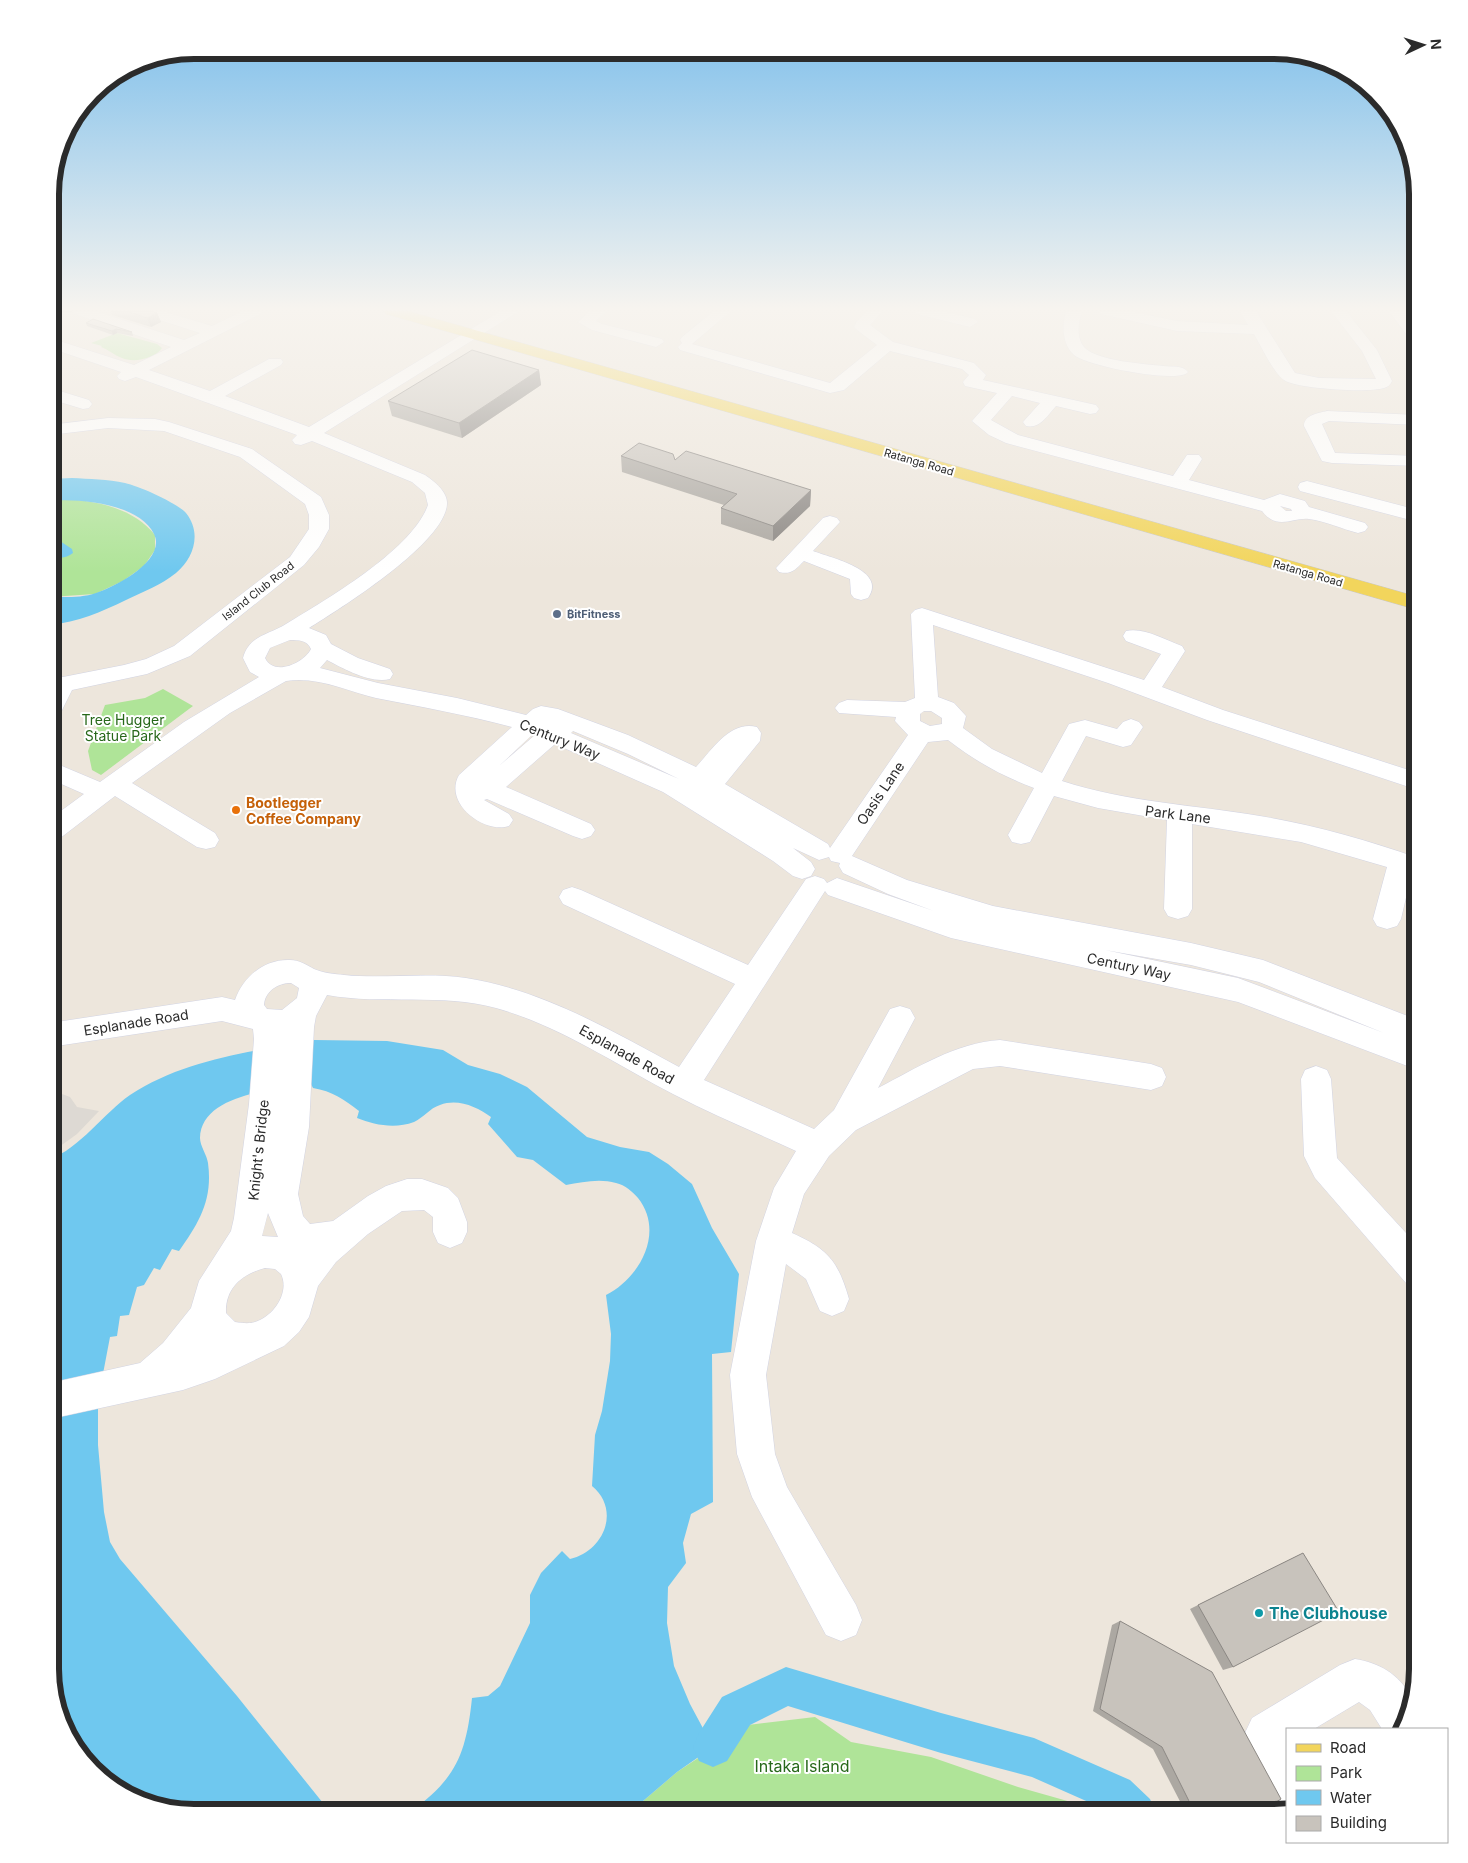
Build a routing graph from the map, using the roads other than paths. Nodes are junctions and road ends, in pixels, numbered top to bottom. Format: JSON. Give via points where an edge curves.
{"nodes":[{"id":1,"x":65,"y":398,"type":"edge"},
{"id":2,"x":169,"y":398,"type":"edge"},
{"id":3,"x":213,"y":398,"type":"edge"},
{"id":4,"x":359,"y":398,"type":"edge"},
{"id":5,"x":723,"y":398,"type":"edge"},
{"id":6,"x":740,"y":398,"type":"edge"},
{"id":7,"x":1001,"y":398,"type":"edge"},
{"id":8,"x":1043,"y":398,"type":"edge"},
{"id":9,"x":1052,"y":400,"type":"junction"},
{"id":10,"x":83,"y":404,"type":"dead end"},
{"id":11,"x":1090,"y":409,"type":"dead end"},
{"id":12,"x":1409,"y":420,"type":"edge"},
{"id":13,"x":1032,"y":422,"type":"dead end"},
{"id":14,"x":59,"y":429,"type":"edge"},
{"id":15,"x":301,"y":434,"type":"junction"},
{"id":16,"x":1193,"y":459,"type":"dead end"},
{"id":17,"x":1332,"y":461,"type":"junction"},
{"id":18,"x":1409,"y":466,"type":"edge"},
{"id":19,"x":1177,"y":484,"type":"junction"},
{"id":20,"x":1307,"y":487,"type":"junction"},
{"id":21,"x":1297,"y":507,"type":"junction"},
{"id":22,"x":1409,"y":514,"type":"edge"},
{"id":23,"x":830,"y":522,"type":"dead end"},
{"id":24,"x":1358,"y":527,"type":"dead end"},
{"id":25,"x":800,"y":553,"type":"junction"},
{"id":26,"x":786,"y":568,"type":"dead end"},
{"id":27,"x":1409,"y":584,"type":"edge"},
{"id":28,"x":358,"y":587,"type":"junction"},
{"id":29,"x":861,"y":594,"type":"dead end"},
{"id":30,"x":1409,"y":601,"type":"edge"},
{"id":31,"x":285,"y":634,"type":"junction"},
{"id":32,"x":1134,"y":636,"type":"dead end"},
{"id":33,"x":321,"y":646,"type":"junction"},
{"id":34,"x":254,"y":659,"type":"junction"},
{"id":35,"x":289,"y":673,"type":"junction"},
{"id":36,"x":59,"y":684,"type":"edge"},
{"id":37,"x":1149,"y":690,"type":"junction"},
{"id":38,"x":852,"y":709,"type":"dead end"},
{"id":39,"x":210,"y":713,"type":"junction"},
{"id":40,"x":537,"y":718,"type":"junction"},
{"id":41,"x":927,"y":718,"type":"junction"},
{"id":42,"x":1131,"y":727,"type":"dead end"},
{"id":43,"x":563,"y":728,"type":"junction"},
{"id":44,"x":59,"y":773,"type":"edge"},
{"id":45,"x":1409,"y":779,"type":"edge"},
{"id":46,"x":59,"y":781,"type":"edge"},
{"id":47,"x":1050,"y":785,"type":"junction"},
{"id":48,"x":475,"y":788,"type":"junction"},
{"id":49,"x":104,"y":793,"type":"junction"},
{"id":50,"x":1180,"y":814,"type":"junction"},
{"id":51,"x":500,"y":820,"type":"dead end"},
{"id":52,"x":59,"y":826,"type":"edge"},
{"id":53,"x":582,"y":830,"type":"dead end"},
{"id":54,"x":1021,"y":835,"type":"dead end"},
{"id":55,"x":206,"y":840,"type":"dead end"},
{"id":56,"x":1409,"y":865,"type":"edge"},
{"id":57,"x":1409,"y":867,"type":"edge"},
{"id":58,"x":827,"y":869,"type":"junction"},
{"id":59,"x":572,"y":897,"type":"dead end"},
{"id":60,"x":1178,"y":908,"type":"dead end"},
{"id":61,"x":1387,"y":919,"type":"dead end"},
{"id":62,"x":308,"y":978,"type":"junction"},
{"id":63,"x":753,"y":980,"type":"junction"},
{"id":64,"x":256,"y":986,"type":"junction"},
{"id":65,"x":367,"y":987,"type":"junction"},
{"id":66,"x":222,"y":1009,"type":"junction"},
{"id":67,"x":900,"y":1018,"type":"dead end"},
{"id":68,"x":303,"y":1019,"type":"junction"},
{"id":69,"x":263,"y":1027,"type":"junction"},
{"id":70,"x":1409,"y":1029,"type":"edge"},
{"id":71,"x":59,"y":1035,"type":"edge"},
{"id":72,"x":1409,"y":1054,"type":"edge"},
{"id":73,"x":1151,"y":1077,"type":"dead end"},
{"id":74,"x":1316,"y":1079,"type":"dead end"},
{"id":75,"x":684,"y":1085,"type":"junction"},
{"id":76,"x":279,"y":1101,"type":"junction"},
{"id":77,"x":845,"y":1120,"type":"junction"},
{"id":78,"x":818,"y":1146,"type":"junction"},
{"id":79,"x":282,"y":1196,"type":"junction"},
{"id":80,"x":349,"y":1231,"type":"junction"},
{"id":81,"x":450,"y":1232,"type":"dead end"},
{"id":82,"x":773,"y":1241,"type":"junction"},
{"id":83,"x":1409,"y":1261,"type":"edge"},
{"id":84,"x":293,"y":1267,"type":"junction"},
{"id":85,"x":226,"y":1270,"type":"junction"},
{"id":86,"x":832,"y":1299,"type":"dead end"},
{"id":87,"x":209,"y":1314,"type":"junction"},
{"id":88,"x":254,"y":1340,"type":"junction"},
{"id":89,"x":152,"y":1378,"type":"junction"},
{"id":90,"x":59,"y":1400,"type":"edge"},
{"id":91,"x":841,"y":1620,"type":"dead end"},
{"id":92,"x":1400,"y":1719,"type":"edge"},
{"id":93,"x":1286,"y":1781,"type":"edge"}],
"edges":[{"from":1,"to":10,"type":"street"},
{"from":2,"to":15,"type":"street","via":[[277,435]]},
{"from":3,"to":15,"type":"street"},
{"from":4,"to":15,"type":"street"},
{"from":5,"to":30,"type":"main road","name":"Ratanga Road"},
{"from":6,"to":27,"type":"main road","name":"Ratanga Road"},
{"from":7,"to":19,"type":"street","via":[[981,421],[995,431],[1012,439]]},
{"from":8,"to":9,"type":"street"},
{"from":9,"to":11,"type":"street"},
{"from":9,"to":13,"type":"street"},
{"from":12,"to":17,"type":"street","via":[[1317,418],[1313,421],[1314,426]]},
{"from":14,"to":36,"type":"street","name":"Island Club Road","via":[[108,423],[169,427],[246,453],[307,495],[314,501],[319,515],[319,529],[297,561],[182,651],[149,666]]},
{"from":15,"to":28,"type":"street","via":[[324,451],[367,459],[424,482],[436,496],[436,516],[425,531]]},
{"from":16,"to":19,"type":"street"},
{"from":17,"to":18,"type":"street"},
{"from":17,"to":20,"type":"street"},
{"from":19,"to":21,"type":"street","via":[[1270,507],[1273,512],[1285,516],[1297,516]]},
{"from":20,"to":21,"type":"street"},
{"from":20,"to":22,"type":"street"},
{"from":21,"to":24,"type":"street"},
{"from":23,"to":25,"type":"street"},
{"from":25,"to":26,"type":"street"},
{"from":25,"to":29,"type":"street","via":[[858,575],[862,580]]},
{"from":28,"to":31,"type":"street"},
{"from":28,"to":33,"type":"street"},
{"from":31,"to":33,"type":"street","name":"Century Way","via":[[313,636]]},
{"from":31,"to":34,"type":"street","via":[[262,644]]},
{"from":32,"to":37,"type":"street","via":[[1174,651]]},
{"from":33,"to":35,"type":"street","via":[[314,662]]},
{"from":33,"to":40,"type":"street","name":"Century Way","via":[[344,660],[381,673],[503,700]]},
{"from":34,"to":35,"type":"street","name":"Century Way","via":[[262,670]]},
{"from":34,"to":39,"type":"street"},
{"from":35,"to":39,"type":"street","via":[[245,692]]},
{"from":35,"to":40,"type":"street","name":"Century Way","via":[[334,677],[375,690]]},
{"from":37,"to":41,"type":"street","via":[[932,617]]},
{"from":37,"to":45,"type":"street"},
{"from":38,"to":41,"type":"street","via":[[881,720]]},
{"from":39,"to":49,"type":"street"},
{"from":40,"to":43,"type":"street","name":"Century Way"},
{"from":40,"to":48,"type":"street"},
{"from":41,"to":47,"type":"street","name":"Park Lane","via":[[988,759]]},
{"from":41,"to":58,"type":"street","name":"Oasis Lane"},
{"from":42,"to":47,"type":"street","via":[[1125,739],[1079,728]]},
{"from":43,"to":48,"type":"street"},
{"from":43,"to":58,"type":"street","name":"Century Way","via":[[672,786],[782,854]]},
{"from":43,"to":58,"type":"street","name":"Century Way","via":[[642,751],[704,783],[787,835]]},
{"from":44,"to":49,"type":"street"},
{"from":46,"to":49,"type":"street"},
{"from":47,"to":50,"type":"street","name":"Park Lane","via":[[1113,803]]},
{"from":47,"to":54,"type":"street"},
{"from":48,"to":51,"type":"street","via":[[471,802]]},
{"from":48,"to":53,"type":"street"},
{"from":49,"to":52,"type":"street"},
{"from":49,"to":55,"type":"street"},
{"from":50,"to":56,"type":"street","name":"Park Lane","via":[[1282,829]]},
{"from":50,"to":60,"type":"street"},
{"from":57,"to":61,"type":"street"},
{"from":58,"to":63,"type":"street","name":"Esplanade Road"},
{"from":58,"to":70,"type":"street","name":"Century Way","via":[[960,908],[1040,927],[1242,966]]},
{"from":58,"to":72,"type":"street","name":"Century Way","via":[[951,927],[1238,990]]},
{"from":59,"to":63,"type":"street"},
{"from":62,"to":64,"type":"street","via":[[299,973],[281,972]]},
{"from":62,"to":65,"type":"street","name":"Esplanade Road","via":[[330,985]]},
{"from":62,"to":68,"type":"street","via":[[314,992]]},
{"from":63,"to":75,"type":"street","name":"Esplanade Road"},
{"from":64,"to":66,"type":"street","name":"Esplanade Road"},
{"from":64,"to":69,"type":"street","via":[[249,1002]]},
{"from":65,"to":68,"type":"street","name":"Esplanade Road","via":[[343,992]]},
{"from":65,"to":75,"type":"street","name":"Esplanade Road","via":[[428,986],[465,990],[530,1006],[566,1020]]},
{"from":66,"to":69,"type":"street","name":"Esplanade Road"},
{"from":66,"to":71,"type":"street","name":"Esplanade Road"},
{"from":67,"to":77,"type":"street"},
{"from":68,"to":69,"type":"street"},
{"from":68,"to":76,"type":"street","name":"Knight's Bridge"},
{"from":69,"to":76,"type":"street","name":"Knight's Bridge"},
{"from":73,"to":77,"type":"street","via":[[1000,1053],[982,1054],[966,1058]]},
{"from":74,"to":83,"type":"street","via":[[1320,1156],[1326,1168]]},
{"from":75,"to":78,"type":"street"},
{"from":76,"to":79,"type":"street","name":"Knight's Bridge","via":[[293,1126]]},
{"from":76,"to":85,"type":"street","name":"Knight's Bridge","via":[[249,1228]]},
{"from":77,"to":78,"type":"street"},
{"from":78,"to":82,"type":"street","via":[[790,1188]]},
{"from":79,"to":80,"type":"street","name":"Knight's Bridge","via":[[286,1219],[301,1238],[323,1240]]},
{"from":79,"to":84,"type":"street","name":"Knight's Bridge","via":[[277,1229]]},
{"from":80,"to":81,"type":"street","name":"Knight's Bridge","via":[[384,1203],[397,1197],[421,1194],[444,1204],[451,1224]]},
{"from":80,"to":84,"type":"street","name":"Knight's Bridge","via":[[318,1257]]},
{"from":82,"to":86,"type":"street","via":[[818,1266],[827,1278]]},
{"from":82,"to":91,"type":"street","via":[[748,1375],[756,1454],[771,1497]]},
{"from":84,"to":85,"type":"street","name":"Knight's Bridge","via":[[266,1252],[245,1257]]},
{"from":84,"to":88,"type":"street","name":"Knight's Bridge","via":[[301,1294],[295,1310],[284,1324]]},
{"from":85,"to":87,"type":"street","name":"Knight's Bridge","via":[[209,1298]]},
{"from":87,"to":88,"type":"street","name":"Knight's Bridge","via":[[223,1337],[237,1341]]},
{"from":87,"to":89,"type":"street","via":[[176,1356]]},
{"from":88,"to":89,"type":"street","via":[[202,1366]]},
{"from":89,"to":90,"type":"street"},
{"from":92,"to":93,"type":"street","via":[[1382,1690],[1370,1681],[1355,1680],[1266,1732],[1266,1747]]}]}
